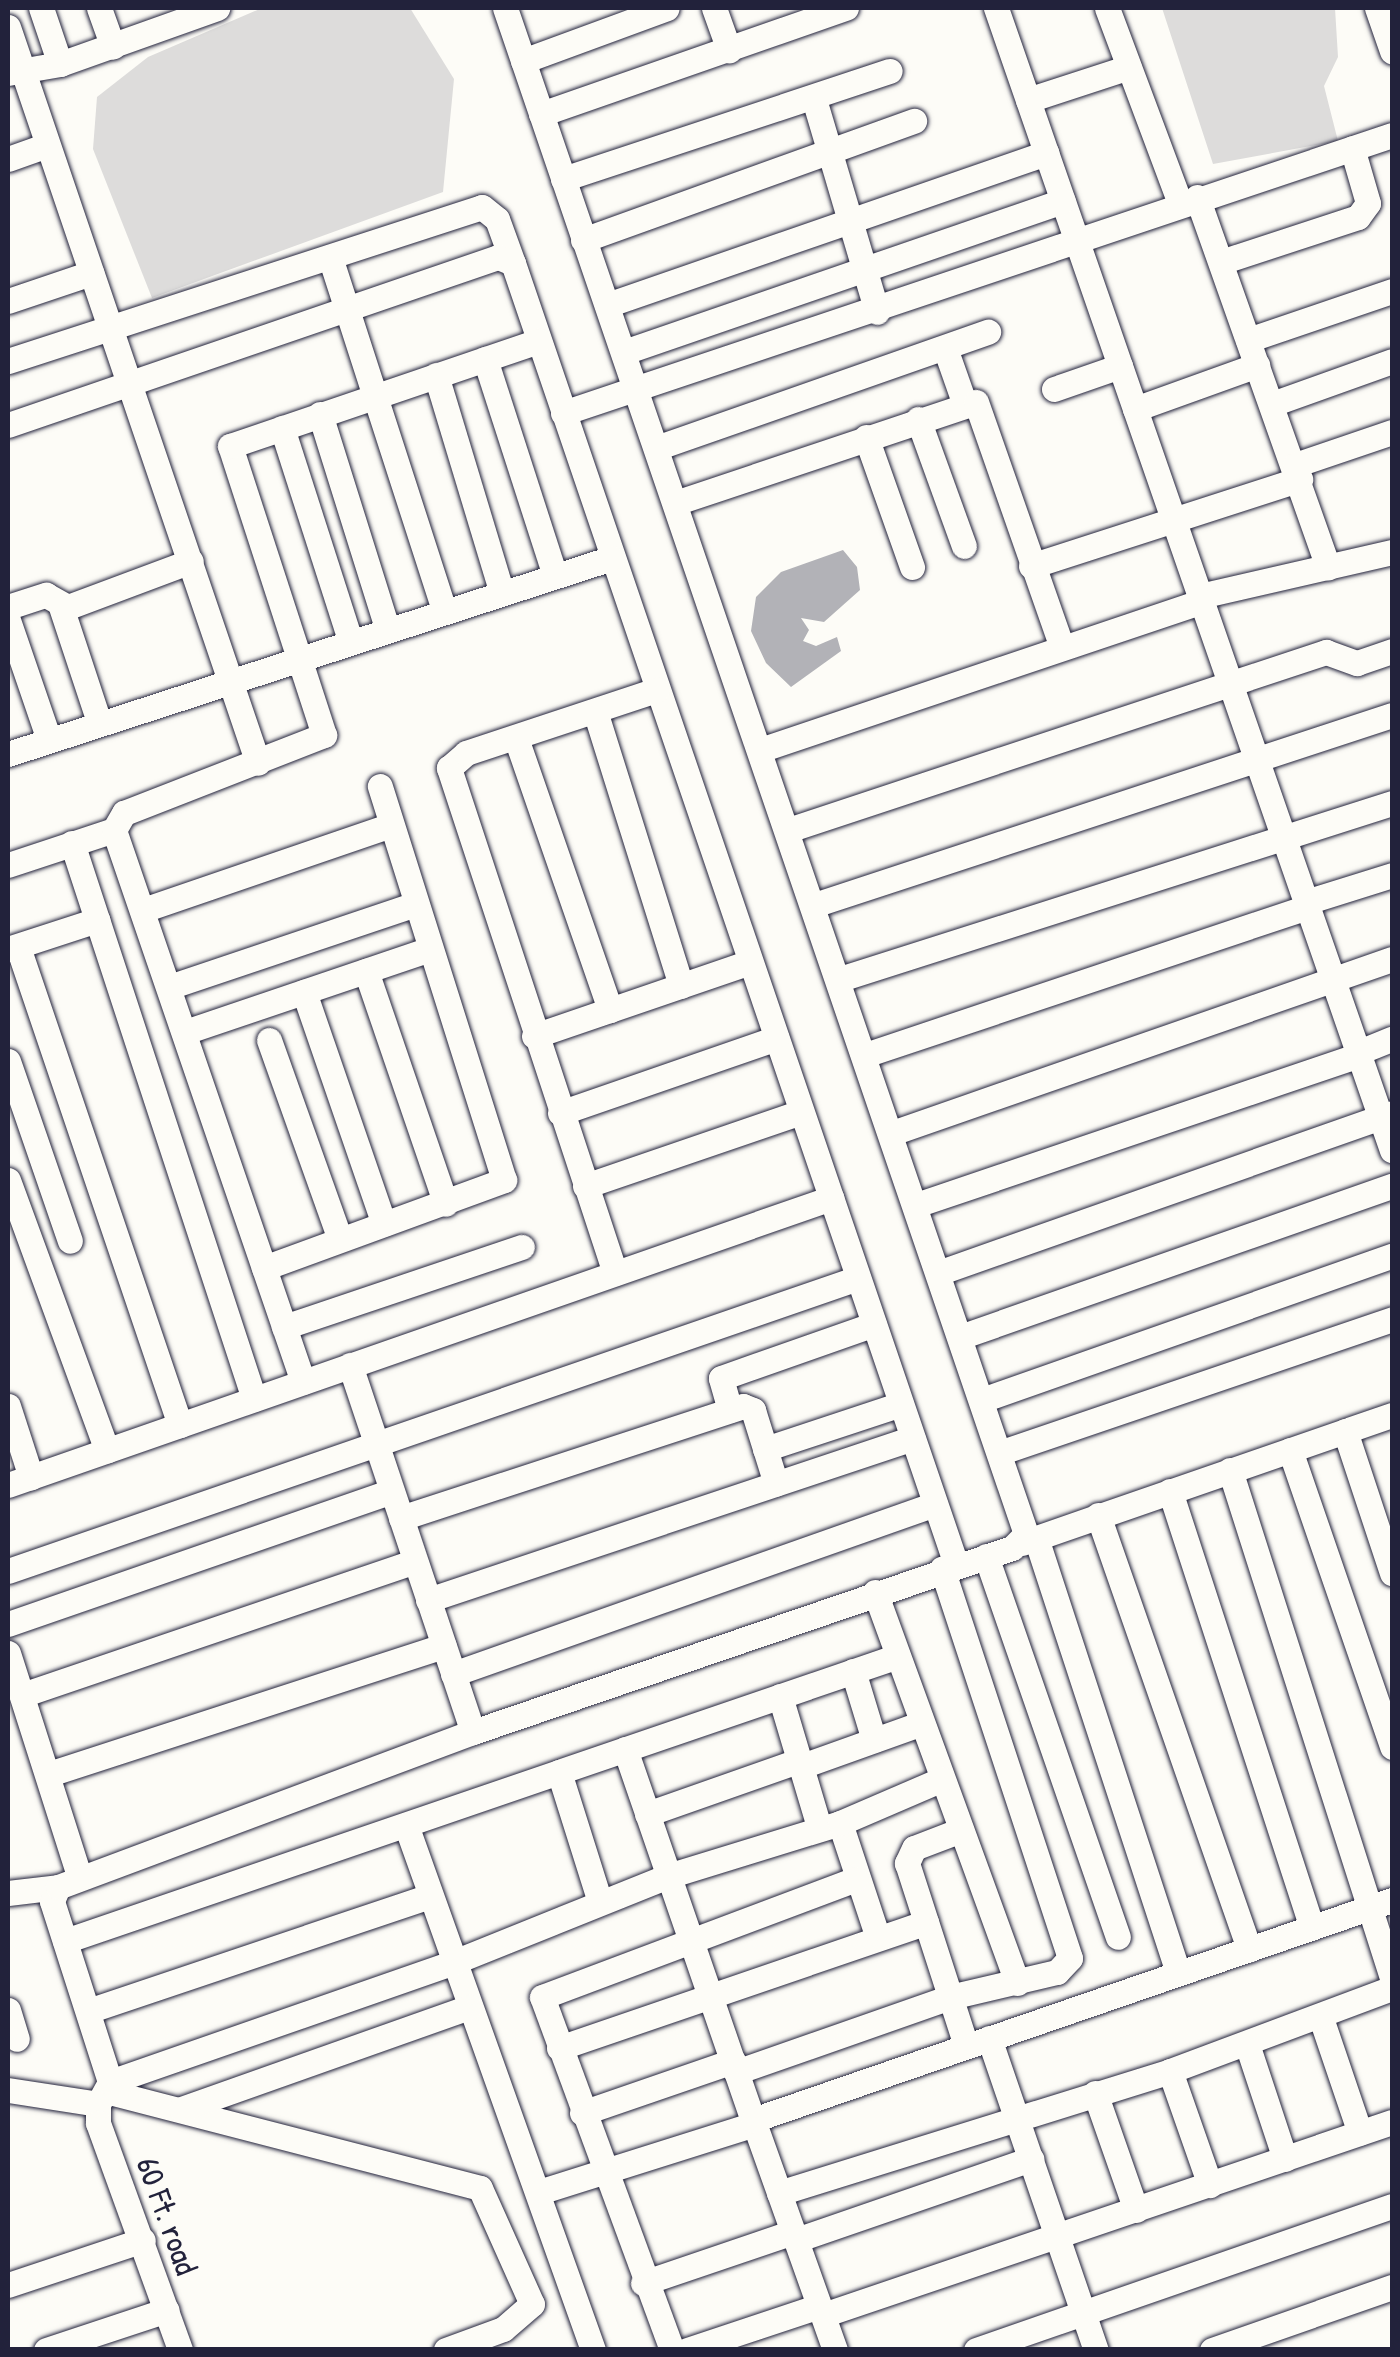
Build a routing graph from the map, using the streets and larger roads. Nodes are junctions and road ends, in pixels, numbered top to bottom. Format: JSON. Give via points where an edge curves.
{"nodes":[{"id":1,"x":41,"y":8,"type":"edge"},
{"id":2,"x":99,"y":8,"type":"edge"},
{"id":3,"x":217,"y":8,"type":"edge"},
{"id":4,"x":505,"y":8,"type":"edge"},
{"id":5,"x":667,"y":8,"type":"edge"},
{"id":6,"x":714,"y":8,"type":"edge"},
{"id":7,"x":846,"y":8,"type":"edge"},
{"id":8,"x":996,"y":8,"type":"edge"},
{"id":9,"x":1108,"y":8,"type":"edge"},
{"id":10,"x":1377,"y":8,"type":"edge"},
{"id":11,"x":785,"y":18,"type":"edge"},
{"id":12,"x":152,"y":19,"type":"edge"},
{"id":13,"x":8,"y":26,"type":"edge"},
{"id":14,"x":113,"y":47,"type":"junction"},
{"id":15,"x":728,"y":50,"type":"junction"},
{"id":16,"x":1392,"y":50,"type":"edge"},
{"id":17,"x":523,"y":61,"type":"junction"},
{"id":18,"x":60,"y":64,"type":"junction"},
{"id":19,"x":1130,"y":67,"type":"junction"},
{"id":20,"x":14,"y":71,"type":"edge"},
{"id":21,"x":890,"y":71,"type":"dead end"},
{"id":22,"x":814,"y":98,"type":"junction"},
{"id":23,"x":1028,"y":100,"type":"junction"},
{"id":24,"x":540,"y":114,"type":"junction"},
{"id":25,"x":914,"y":121,"type":"dead end"},
{"id":26,"x":1392,"y":135,"type":"edge"},
{"id":27,"x":47,"y":145,"type":"junction"},
{"id":28,"x":1352,"y":148,"type":"junction"},
{"id":29,"x":830,"y":151,"type":"junction"},
{"id":30,"x":1046,"y":153,"type":"junction"},
{"id":31,"x":8,"y":159,"type":"edge"},
{"id":32,"x":563,"y":179,"type":"junction"},
{"id":33,"x":1189,"y":200,"type":"junction"},
{"id":34,"x":1063,"y":201,"type":"junction"},
{"id":35,"x":854,"y":219,"type":"junction"},
{"id":36,"x":584,"y":240,"type":"junction"},
{"id":37,"x":1078,"y":245,"type":"junction"},
{"id":38,"x":330,"y":257,"type":"junction"},
{"id":39,"x":1220,"y":262,"type":"junction"},
{"id":40,"x":513,"y":263,"type":"junction"},
{"id":41,"x":869,"y":268,"type":"junction"},
{"id":42,"x":91,"y":273,"type":"junction"},
{"id":43,"x":1392,"y":291,"type":"edge"},
{"id":44,"x":8,"y":302,"type":"edge"},
{"id":45,"x":607,"y":305,"type":"junction"},
{"id":46,"x":346,"y":307,"type":"junction"},
{"id":47,"x":877,"y":312,"type":"junction"},
{"id":48,"x":111,"y":331,"type":"junction"},
{"id":49,"x":988,"y":332,"type":"dead end"},
{"id":50,"x":1248,"y":340,"type":"junction"},
{"id":51,"x":538,"y":342,"type":"junction"},
{"id":52,"x":945,"y":348,"type":"junction"},
{"id":53,"x":624,"y":352,"type":"junction"},
{"id":54,"x":485,"y":359,"type":"junction"},
{"id":55,"x":1392,"y":361,"type":"edge"},
{"id":56,"x":8,"y":362,"type":"edge"},
{"id":57,"x":1120,"y":366,"type":"junction"},
{"id":58,"x":1257,"y":366,"type":"junction"},
{"id":59,"x":436,"y":376,"type":"junction"},
{"id":60,"x":128,"y":380,"type":"junction"},
{"id":61,"x":1054,"y":389,"type":"dead end"},
{"id":62,"x":638,"y":394,"type":"junction"},
{"id":63,"x":376,"y":395,"type":"junction"},
{"id":64,"x":964,"y":402,"type":"junction"},
{"id":65,"x":1272,"y":404,"type":"junction"},
{"id":66,"x":1135,"y":409,"type":"junction"},
{"id":67,"x":563,"y":413,"type":"junction"},
{"id":68,"x":320,"y":414,"type":"junction"},
{"id":69,"x":918,"y":419,"type":"junction"},
{"id":70,"x":8,"y":426,"type":"edge"},
{"id":71,"x":282,"y":428,"type":"junction"},
{"id":72,"x":1392,"y":432,"type":"edge"},
{"id":73,"x":866,"y":437,"type":"junction"},
{"id":74,"x":656,"y":448,"type":"junction"},
{"id":75,"x":1297,"y":472,"type":"junction"},
{"id":76,"x":675,"y":504,"type":"junction"},
{"id":77,"x":1170,"y":520,"type":"junction"},
{"id":78,"x":964,"y":546,"type":"dead end"},
{"id":79,"x":1392,"y":552,"type":"edge"},
{"id":80,"x":612,"y":558,"type":"junction"},
{"id":81,"x":190,"y":561,"type":"junction"},
{"id":82,"x":1031,"y":566,"type":"junction"},
{"id":83,"x":912,"y":567,"type":"dead end"},
{"id":84,"x":1328,"y":567,"type":"junction"},
{"id":85,"x":555,"y":576,"type":"junction"},
{"id":86,"x":502,"y":593,"type":"junction"},
{"id":87,"x":1201,"y":598,"type":"junction"},
{"id":88,"x":8,"y":607,"type":"edge"},
{"id":89,"x":62,"y":607,"type":"junction"},
{"id":90,"x":444,"y":610,"type":"junction"},
{"id":91,"x":8,"y":620,"type":"edge"},
{"id":92,"x":388,"y":628,"type":"junction"},
{"id":93,"x":350,"y":640,"type":"junction"},
{"id":94,"x":1062,"y":647,"type":"junction"},
{"id":95,"x":1392,"y":651,"type":"edge"},
{"id":96,"x":299,"y":656,"type":"junction"},
{"id":97,"x":230,"y":677,"type":"junction"},
{"id":98,"x":1229,"y":680,"type":"junction"},
{"id":99,"x":658,"y":690,"type":"junction"},
{"id":100,"x":594,"y":711,"type":"junction"},
{"id":101,"x":1392,"y":716,"type":"edge"},
{"id":102,"x":99,"y":722,"type":"junction"},
{"id":103,"x":516,"y":738,"type":"junction"},
{"id":104,"x":49,"y":740,"type":"junction"},
{"id":105,"x":760,"y":750,"type":"junction"},
{"id":106,"x":8,"y":754,"type":"edge"},
{"id":107,"x":1257,"y":759,"type":"junction"},
{"id":108,"x":258,"y":763,"type":"junction"},
{"id":109,"x":380,"y":786,"type":"dead end"},
{"id":110,"x":1392,"y":803,"type":"edge"},
{"id":111,"x":389,"y":826,"type":"junction"},
{"id":112,"x":114,"y":830,"type":"junction"},
{"id":113,"x":788,"y":830,"type":"junction"},
{"id":114,"x":1284,"y":839,"type":"junction"},
{"id":115,"x":72,"y":844,"type":"junction"},
{"id":116,"x":8,"y":865,"type":"edge"},
{"id":117,"x":1392,"y":874,"type":"edge"},
{"id":118,"x":412,"y":905,"type":"junction"},
{"id":119,"x":814,"y":905,"type":"junction"},
{"id":120,"x":1307,"y":905,"type":"junction"},
{"id":121,"x":143,"y":910,"type":"junction"},
{"id":122,"x":97,"y":920,"type":"junction"},
{"id":123,"x":13,"y":948,"type":"edge"},
{"id":124,"x":428,"y":950,"type":"junction"},
{"id":125,"x":1392,"y":959,"type":"edge"},
{"id":126,"x":750,"y":962,"type":"junction"},
{"id":127,"x":366,"y":971,"type":"junction"},
{"id":128,"x":840,"y":979,"type":"junction"},
{"id":129,"x":1333,"y":980,"type":"junction"},
{"id":130,"x":681,"y":986,"type":"junction"},
{"id":131,"x":169,"y":987,"type":"junction"},
{"id":132,"x":304,"y":992,"type":"junction"},
{"id":133,"x":610,"y":1010,"type":"junction"},
{"id":134,"x":184,"y":1032,"type":"junction"},
{"id":135,"x":534,"y":1036,"type":"junction"},
{"id":136,"x":776,"y":1038,"type":"junction"},
{"id":137,"x":1392,"y":1039,"type":"edge"},
{"id":138,"x":269,"y":1040,"type":"dead end"},
{"id":139,"x":1359,"y":1053,"type":"junction"},
{"id":140,"x":865,"y":1055,"type":"junction"},
{"id":141,"x":8,"y":1061,"type":"edge"},
{"id":142,"x":801,"y":1112,"type":"junction"},
{"id":143,"x":560,"y":1114,"type":"junction"},
{"id":144,"x":1387,"y":1116,"type":"edge"},
{"id":145,"x":892,"y":1133,"type":"junction"},
{"id":146,"x":1392,"y":1150,"type":"edge"},
{"id":147,"x":8,"y":1180,"type":"edge"},
{"id":148,"x":585,"y":1186,"type":"junction"},
{"id":149,"x":1392,"y":1186,"type":"edge"},
{"id":150,"x":831,"y":1198,"type":"junction"},
{"id":151,"x":446,"y":1204,"type":"junction"},
{"id":152,"x":916,"y":1205,"type":"junction"},
{"id":153,"x":384,"y":1224,"type":"junction"},
{"id":154,"x":340,"y":1240,"type":"junction"},
{"id":155,"x":70,"y":1241,"type":"dead end"},
{"id":156,"x":522,"y":1247,"type":"dead end"},
{"id":157,"x":1392,"y":1256,"type":"edge"},
{"id":158,"x":264,"y":1268,"type":"junction"},
{"id":159,"x":938,"y":1272,"type":"junction"},
{"id":160,"x":614,"y":1273,"type":"junction"},
{"id":161,"x":858,"y":1278,"type":"junction"},
{"id":162,"x":1392,"y":1318,"type":"edge"},
{"id":163,"x":874,"y":1324,"type":"junction"},
{"id":164,"x":284,"y":1328,"type":"junction"},
{"id":165,"x":960,"y":1337,"type":"junction"},
{"id":166,"x":350,"y":1366,"type":"junction"},
{"id":167,"x":303,"y":1382,"type":"junction"},
{"id":168,"x":254,"y":1399,"type":"junction"},
{"id":169,"x":982,"y":1400,"type":"junction"},
{"id":170,"x":901,"y":1404,"type":"junction"},
{"id":171,"x":8,"y":1406,"type":"edge"},
{"id":172,"x":730,"y":1410,"type":"junction"},
{"id":173,"x":1392,"y":1415,"type":"edge"},
{"id":174,"x":180,"y":1424,"type":"junction"},
{"id":175,"x":1345,"y":1431,"type":"junction"},
{"id":176,"x":912,"y":1438,"type":"junction"},
{"id":177,"x":376,"y":1448,"type":"junction"},
{"id":178,"x":107,"y":1450,"type":"junction"},
{"id":179,"x":765,"y":1450,"type":"junction"},
{"id":180,"x":1290,"y":1450,"type":"junction"},
{"id":181,"x":999,"y":1453,"type":"junction"},
{"id":182,"x":1230,"y":1470,"type":"junction"},
{"id":183,"x":19,"y":1481,"type":"edge"},
{"id":184,"x":776,"y":1484,"type":"junction"},
{"id":185,"x":392,"y":1490,"type":"junction"},
{"id":186,"x":1170,"y":1491,"type":"junction"},
{"id":187,"x":935,"y":1504,"type":"junction"},
{"id":188,"x":1098,"y":1516,"type":"junction"},
{"id":189,"x":401,"y":1518,"type":"junction"},
{"id":190,"x":1029,"y":1540,"type":"junction"},
{"id":191,"x":986,"y":1556,"type":"junction"},
{"id":192,"x":415,"y":1561,"type":"junction"},
{"id":193,"x":949,"y":1567,"type":"junction"},
{"id":194,"x":8,"y":1571,"type":"edge"},
{"id":195,"x":1392,"y":1574,"type":"edge"},
{"id":196,"x":876,"y":1592,"type":"junction"},
{"id":197,"x":428,"y":1600,"type":"junction"},
{"id":198,"x":8,"y":1624,"type":"edge"},
{"id":199,"x":444,"y":1646,"type":"junction"},
{"id":200,"x":898,"y":1656,"type":"junction"},
{"id":201,"x":9,"y":1662,"type":"edge"},
{"id":202,"x":853,"y":1671,"type":"junction"},
{"id":203,"x":453,"y":1674,"type":"junction"},
{"id":204,"x":22,"y":1695,"type":"junction"},
{"id":205,"x":780,"y":1696,"type":"junction"},
{"id":206,"x":922,"y":1723,"type":"junction"},
{"id":207,"x":473,"y":1732,"type":"junction"},
{"id":208,"x":874,"y":1740,"type":"junction"},
{"id":209,"x":1392,"y":1747,"type":"edge"},
{"id":210,"x":624,"y":1748,"type":"junction"},
{"id":211,"x":801,"y":1763,"type":"junction"},
{"id":212,"x":560,"y":1772,"type":"junction"},
{"id":213,"x":49,"y":1774,"type":"junction"},
{"id":214,"x":942,"y":1779,"type":"junction"},
{"id":215,"x":647,"y":1814,"type":"junction"},
{"id":216,"x":406,"y":1825,"type":"junction"},
{"id":217,"x":829,"y":1825,"type":"junction"},
{"id":218,"x":961,"y":1830,"type":"junction"},
{"id":219,"x":668,"y":1876,"type":"junction"},
{"id":220,"x":856,"y":1879,"type":"junction"},
{"id":221,"x":69,"y":1882,"type":"junction"},
{"id":222,"x":8,"y":1893,"type":"edge"},
{"id":223,"x":430,"y":1896,"type":"junction"},
{"id":224,"x":600,"y":1902,"type":"junction"},
{"id":225,"x":1383,"y":1903,"type":"edge"},
{"id":226,"x":926,"y":1922,"type":"junction"},
{"id":227,"x":1312,"y":1927,"type":"junction"},
{"id":228,"x":878,"y":1938,"type":"junction"},
{"id":229,"x":1118,"y":1938,"type":"dead end"},
{"id":230,"x":691,"y":1940,"type":"junction"},
{"id":231,"x":66,"y":1941,"type":"junction"},
{"id":232,"x":1249,"y":1949,"type":"junction"},
{"id":233,"x":454,"y":1962,"type":"junction"},
{"id":234,"x":1178,"y":1973,"type":"junction"},
{"id":235,"x":1392,"y":1978,"type":"edge"},
{"id":236,"x":1017,"y":1983,"type":"junction"},
{"id":237,"x":1392,"y":1988,"type":"edge"},
{"id":238,"x":710,"y":1995,"type":"junction"},
{"id":239,"x":950,"y":1997,"type":"junction"},
{"id":240,"x":469,"y":2007,"type":"junction"},
{"id":241,"x":8,"y":2010,"type":"edge"},
{"id":242,"x":88,"y":2011,"type":"junction"},
{"id":243,"x":1321,"y":2018,"type":"junction"},
{"id":244,"x":17,"y":2040,"type":"dead end"},
{"id":245,"x":978,"y":2042,"type":"junction"},
{"id":246,"x":1247,"y":2044,"type":"junction"},
{"id":247,"x":559,"y":2048,"type":"junction"},
{"id":248,"x":735,"y":2066,"type":"junction"},
{"id":249,"x":1170,"y":2071,"type":"junction"},
{"id":250,"x":8,"y":2090,"type":"edge"},
{"id":251,"x":106,"y":2093,"type":"junction"},
{"id":252,"x":1095,"y":2093,"type":"junction"},
{"id":253,"x":180,"y":2110,"type":"junction"},
{"id":254,"x":582,"y":2113,"type":"junction"},
{"id":255,"x":1016,"y":2115,"type":"junction"},
{"id":256,"x":754,"y":2122,"type":"junction"},
{"id":257,"x":1392,"y":2122,"type":"edge"},
{"id":258,"x":1360,"y":2134,"type":"junction"},
{"id":259,"x":1285,"y":2159,"type":"junction"},
{"id":260,"x":1031,"y":2160,"type":"junction"},
{"id":261,"x":604,"y":2174,"type":"junction"},
{"id":262,"x":1210,"y":2185,"type":"junction"},
{"id":263,"x":539,"y":2192,"type":"junction"},
{"id":264,"x":779,"y":2194,"type":"junction"},
{"id":265,"x":1392,"y":2206,"type":"edge"},
{"id":266,"x":1136,"y":2210,"type":"junction"},
{"id":267,"x":795,"y":2236,"type":"junction"},
{"id":268,"x":1057,"y":2237,"type":"junction"},
{"id":269,"x":144,"y":2240,"type":"junction"},
{"id":270,"x":643,"y":2282,"type":"junction"},
{"id":271,"x":8,"y":2285,"type":"edge"},
{"id":272,"x":1392,"y":2287,"type":"edge"},
{"id":273,"x":167,"y":2310,"type":"junction"},
{"id":274,"x":821,"y":2310,"type":"junction"},
{"id":275,"x":1084,"y":2316,"type":"junction"},
{"id":276,"x":507,"y":2339,"type":"edge"},
{"id":277,"x":714,"y":2345,"type":"edge"},
{"id":278,"x":46,"y":2350,"type":"edge"},
{"id":279,"x":180,"y":2350,"type":"edge"},
{"id":280,"x":446,"y":2350,"type":"edge"},
{"id":281,"x":594,"y":2350,"type":"edge"},
{"id":282,"x":672,"y":2350,"type":"edge"},
{"id":283,"x":687,"y":2350,"type":"edge"},
{"id":284,"x":835,"y":2350,"type":"edge"},
{"id":285,"x":976,"y":2350,"type":"edge"},
{"id":286,"x":1096,"y":2350,"type":"edge"},
{"id":287,"x":1212,"y":2350,"type":"edge"}],
"edges":[{"from":1,"to":18,"type":"street"},
{"from":2,"to":14,"type":"street"},
{"from":3,"to":12,"type":"street"},
{"from":4,"to":17,"type":"street"},
{"from":5,"to":17,"type":"street"},
{"from":6,"to":15,"type":"street"},
{"from":7,"to":11,"type":"street"},
{"from":8,"to":23,"type":"street"},
{"from":9,"to":19,"type":"street"},
{"from":10,"to":16,"type":"street"},
{"from":11,"to":15,"type":"street"},
{"from":12,"to":14,"type":"street"},
{"from":13,"to":20,"type":"street"},
{"from":14,"to":18,"type":"street"},
{"from":15,"to":24,"type":"street"},
{"from":17,"to":24,"type":"street"},
{"from":18,"to":20,"type":"street"},
{"from":19,"to":23,"type":"street"},
{"from":19,"to":33,"type":"street"},
{"from":20,"to":27,"type":"street"},
{"from":21,"to":22,"type":"street"},
{"from":22,"to":29,"type":"street"},
{"from":22,"to":32,"type":"street"},
{"from":23,"to":30,"type":"street"},
{"from":24,"to":32,"type":"street"},
{"from":25,"to":29,"type":"street"},
{"from":26,"to":28,"type":"street"},
{"from":27,"to":31,"type":"street"},
{"from":27,"to":42,"type":"street"},
{"from":28,"to":33,"type":"street"},
{"from":28,"to":39,"type":"street","via":[[1368,204],[1358,217]]},
{"from":29,"to":35,"type":"street"},
{"from":29,"to":36,"type":"street"},
{"from":30,"to":34,"type":"street"},
{"from":30,"to":35,"type":"street"},
{"from":32,"to":36,"type":"street"},
{"from":33,"to":37,"type":"street"},
{"from":33,"to":39,"type":"street"},
{"from":34,"to":37,"type":"street"},
{"from":34,"to":41,"type":"street"},
{"from":35,"to":41,"type":"street"},
{"from":35,"to":45,"type":"street"},
{"from":36,"to":45,"type":"street"},
{"from":37,"to":47,"type":"street"},
{"from":37,"to":57,"type":"street"},
{"from":38,"to":40,"type":"street","via":[[482,207],[497,218]]},
{"from":38,"to":46,"type":"street"},
{"from":38,"to":48,"type":"street"},
{"from":39,"to":50,"type":"street"},
{"from":40,"to":46,"type":"street","via":[[498,257]]},
{"from":40,"to":51,"type":"street"},
{"from":41,"to":47,"type":"street"},
{"from":41,"to":53,"type":"street"},
{"from":42,"to":44,"type":"street"},
{"from":42,"to":48,"type":"street"},
{"from":43,"to":50,"type":"street"},
{"from":45,"to":53,"type":"street"},
{"from":46,"to":60,"type":"street"},
{"from":46,"to":63,"type":"street"},
{"from":47,"to":62,"type":"street"},
{"from":48,"to":56,"type":"street"},
{"from":48,"to":60,"type":"street"},
{"from":49,"to":52,"type":"street"},
{"from":50,"to":58,"type":"street"},
{"from":51,"to":54,"type":"street"},
{"from":51,"to":67,"type":"street"},
{"from":52,"to":64,"type":"street"},
{"from":52,"to":74,"type":"street"},
{"from":53,"to":62,"type":"street"},
{"from":54,"to":59,"type":"street"},
{"from":54,"to":85,"type":"street"},
{"from":55,"to":65,"type":"street"},
{"from":57,"to":61,"type":"street"},
{"from":57,"to":66,"type":"street"},
{"from":58,"to":65,"type":"street"},
{"from":58,"to":66,"type":"street"},
{"from":59,"to":63,"type":"street"},
{"from":59,"to":86,"type":"street"},
{"from":60,"to":70,"type":"street"},
{"from":60,"to":81,"type":"street"},
{"from":62,"to":67,"type":"street"},
{"from":62,"to":74,"type":"street"},
{"from":63,"to":68,"type":"street"},
{"from":63,"to":90,"type":"street"},
{"from":64,"to":69,"type":"street"},
{"from":64,"to":82,"type":"street","via":[[982,408]]},
{"from":65,"to":75,"type":"street"},
{"from":66,"to":77,"type":"street"},
{"from":67,"to":80,"type":"street"},
{"from":68,"to":71,"type":"street"},
{"from":68,"to":92,"type":"street"},
{"from":69,"to":73,"type":"street"},
{"from":69,"to":78,"type":"street"},
{"from":71,"to":93,"type":"street"},
{"from":71,"to":96,"type":"street","via":[[237,441],[229,454]]},
{"from":72,"to":75,"type":"street"},
{"from":73,"to":76,"type":"street"},
{"from":73,"to":83,"type":"street"},
{"from":74,"to":76,"type":"street"},
{"from":75,"to":77,"type":"street"},
{"from":75,"to":84,"type":"street"},
{"from":76,"to":105,"type":"street"},
{"from":77,"to":82,"type":"street"},
{"from":77,"to":87,"type":"street"},
{"from":79,"to":84,"type":"street"},
{"from":80,"to":85,"type":"street"},
{"from":80,"to":99,"type":"street"},
{"from":81,"to":89,"type":"street"},
{"from":81,"to":97,"type":"street"},
{"from":82,"to":94,"type":"street"},
{"from":84,"to":87,"type":"street"},
{"from":85,"to":86,"type":"street"},
{"from":86,"to":90,"type":"street"},
{"from":87,"to":94,"type":"street"},
{"from":87,"to":98,"type":"street"},
{"from":88,"to":89,"type":"street","via":[[46,596]]},
{"from":89,"to":102,"type":"street"},
{"from":90,"to":92,"type":"street"},
{"from":91,"to":104,"type":"street"},
{"from":92,"to":93,"type":"street"},
{"from":93,"to":96,"type":"street"},
{"from":94,"to":105,"type":"street"},
{"from":95,"to":98,"type":"street","via":[[1358,662],[1326,652]]},
{"from":96,"to":97,"type":"street"},
{"from":96,"to":108,"type":"street","via":[[324,735]]},
{"from":97,"to":102,"type":"street"},
{"from":97,"to":108,"type":"street"},
{"from":98,"to":107,"type":"street"},
{"from":98,"to":113,"type":"street"},
{"from":99,"to":100,"type":"street"},
{"from":99,"to":126,"type":"street"},
{"from":100,"to":103,"type":"street"},
{"from":100,"to":130,"type":"street"},
{"from":101,"to":107,"type":"street"},
{"from":102,"to":104,"type":"street"},
{"from":103,"to":133,"type":"street"},
{"from":103,"to":135,"type":"street","via":[[454,759],[449,777]]},
{"from":104,"to":106,"type":"street"},
{"from":105,"to":113,"type":"street"},
{"from":107,"to":114,"type":"street"},
{"from":107,"to":119,"type":"street"},
{"from":108,"to":112,"type":"street","via":[[124,813]]},
{"from":109,"to":111,"type":"street"},
{"from":110,"to":114,"type":"street"},
{"from":111,"to":118,"type":"street"},
{"from":111,"to":121,"type":"street"},
{"from":112,"to":115,"type":"street"},
{"from":112,"to":121,"type":"street"},
{"from":113,"to":119,"type":"street"},
{"from":114,"to":120,"type":"street"},
{"from":114,"to":128,"type":"street"},
{"from":115,"to":116,"type":"street"},
{"from":115,"to":122,"type":"street"},
{"from":117,"to":120,"type":"street"},
{"from":118,"to":124,"type":"street"},
{"from":118,"to":131,"type":"street"},
{"from":119,"to":128,"type":"street"},
{"from":120,"to":129,"type":"street"},
{"from":120,"to":140,"type":"street"},
{"from":121,"to":131,"type":"street"},
{"from":122,"to":123,"type":"street"},
{"from":122,"to":168,"type":"street"},
{"from":123,"to":174,"type":"street"},
{"from":124,"to":127,"type":"street"},
{"from":124,"to":151,"type":"street","via":[[506,1170],[496,1189]]},
{"from":125,"to":129,"type":"street"},
{"from":126,"to":130,"type":"street"},
{"from":126,"to":136,"type":"street"},
{"from":127,"to":132,"type":"street"},
{"from":127,"to":151,"type":"street"},
{"from":128,"to":140,"type":"street"},
{"from":129,"to":139,"type":"street"},
{"from":129,"to":145,"type":"street"},
{"from":130,"to":133,"type":"street"},
{"from":131,"to":134,"type":"street"},
{"from":132,"to":134,"type":"street"},
{"from":132,"to":153,"type":"street"},
{"from":133,"to":135,"type":"street"},
{"from":134,"to":158,"type":"street"},
{"from":135,"to":143,"type":"street"},
{"from":136,"to":142,"type":"street"},
{"from":136,"to":143,"type":"street"},
{"from":137,"to":139,"type":"street"},
{"from":138,"to":154,"type":"street"},
{"from":139,"to":144,"type":"street"},
{"from":139,"to":152,"type":"street"},
{"from":140,"to":145,"type":"street"},
{"from":141,"to":155,"type":"street"},
{"from":142,"to":148,"type":"street"},
{"from":142,"to":150,"type":"street"},
{"from":143,"to":148,"type":"street"},
{"from":144,"to":146,"type":"street"},
{"from":144,"to":159,"type":"street"},
{"from":145,"to":152,"type":"street"},
{"from":147,"to":178,"type":"street"},
{"from":148,"to":160,"type":"street"},
{"from":149,"to":165,"type":"street"},
{"from":150,"to":160,"type":"street"},
{"from":150,"to":161,"type":"street"},
{"from":151,"to":153,"type":"street"},
{"from":152,"to":159,"type":"street"},
{"from":153,"to":154,"type":"street"},
{"from":154,"to":158,"type":"street"},
{"from":156,"to":164,"type":"street"},
{"from":157,"to":169,"type":"street"},
{"from":158,"to":164,"type":"street"},
{"from":159,"to":165,"type":"street"},
{"from":160,"to":166,"type":"street"},
{"from":161,"to":163,"type":"street"},
{"from":161,"to":177,"type":"street"},
{"from":162,"to":181,"type":"street"},
{"from":163,"to":170,"type":"street"},
{"from":163,"to":172,"type":"street","via":[[721,1378]]},
{"from":164,"to":167,"type":"street"},
{"from":165,"to":169,"type":"street"},
{"from":166,"to":167,"type":"street"},
{"from":166,"to":177,"type":"street"},
{"from":167,"to":168,"type":"street"},
{"from":168,"to":174,"type":"street"},
{"from":169,"to":181,"type":"street"},
{"from":170,"to":176,"type":"street"},
{"from":170,"to":179,"type":"street"},
{"from":171,"to":183,"type":"street"},
{"from":172,"to":179,"type":"street","via":[[753,1410]]},
{"from":172,"to":189,"type":"street"},
{"from":173,"to":175,"type":"street"},
{"from":174,"to":178,"type":"street"},
{"from":175,"to":180,"type":"street"},
{"from":175,"to":195,"type":"street"},
{"from":176,"to":184,"type":"street"},
{"from":176,"to":187,"type":"street"},
{"from":177,"to":185,"type":"street"},
{"from":177,"to":194,"type":"street"},
{"from":178,"to":183,"type":"street"},
{"from":179,"to":184,"type":"street"},
{"from":180,"to":182,"type":"street"},
{"from":180,"to":209,"type":"street"},
{"from":181,"to":190,"type":"street"},
{"from":182,"to":186,"type":"street"},
{"from":182,"to":225,"type":"street"},
{"from":184,"to":197,"type":"street"},
{"from":185,"to":189,"type":"street"},
{"from":185,"to":198,"type":"street"},
{"from":186,"to":188,"type":"street"},
{"from":186,"to":227,"type":"street"},
{"from":187,"to":193,"type":"street"},
{"from":187,"to":203,"type":"street"},
{"from":188,"to":190,"type":"street"},
{"from":188,"to":232,"type":"street"},
{"from":189,"to":192,"type":"street"},
{"from":190,"to":191,"type":"street"},
{"from":190,"to":234,"type":"street"},
{"from":191,"to":193,"type":"street"},
{"from":191,"to":229,"type":"street"},
{"from":192,"to":197,"type":"street"},
{"from":192,"to":204,"type":"street"},
{"from":193,"to":196,"type":"street"},
{"from":193,"to":236,"type":"street","via":[[1070,1958],[1057,1972]]},
{"from":196,"to":200,"type":"street"},
{"from":196,"to":207,"type":"street"},
{"from":197,"to":199,"type":"street"},
{"from":199,"to":203,"type":"street"},
{"from":199,"to":213,"type":"street"},
{"from":200,"to":202,"type":"street"},
{"from":200,"to":206,"type":"street"},
{"from":201,"to":204,"type":"street","name":"60 Ft. road"},
{"from":202,"to":205,"type":"street"},
{"from":202,"to":208,"type":"street"},
{"from":203,"to":207,"type":"street"},
{"from":204,"to":213,"type":"street","name":"60 Ft. road"},
{"from":205,"to":210,"type":"street"},
{"from":205,"to":211,"type":"street"},
{"from":206,"to":208,"type":"street"},
{"from":206,"to":214,"type":"street"},
{"from":207,"to":221,"type":"street"},
{"from":208,"to":211,"type":"street"},
{"from":210,"to":212,"type":"street"},
{"from":210,"to":215,"type":"street"},
{"from":211,"to":215,"type":"street"},
{"from":211,"to":217,"type":"street"},
{"from":212,"to":216,"type":"street"},
{"from":212,"to":224,"type":"street"},
{"from":213,"to":221,"type":"street","name":"60 Ft. road"},
{"from":214,"to":217,"type":"street"},
{"from":214,"to":218,"type":"street"},
{"from":215,"to":219,"type":"street"},
{"from":216,"to":223,"type":"street"},
{"from":216,"to":231,"type":"street"},
{"from":217,"to":219,"type":"street"},
{"from":217,"to":220,"type":"street"},
{"from":218,"to":226,"type":"street","via":[[908,1854]]},
{"from":218,"to":236,"type":"street"},
{"from":219,"to":224,"type":"street"},
{"from":219,"to":230,"type":"street"},
{"from":220,"to":228,"type":"street"},
{"from":220,"to":230,"type":"street"},
{"from":221,"to":222,"type":"street"},
{"from":221,"to":231,"type":"street","name":"60 Ft. road","via":[[52,1901]]},
{"from":223,"to":233,"type":"street"},
{"from":223,"to":242,"type":"street"},
{"from":224,"to":233,"type":"street"},
{"from":225,"to":227,"type":"street"},
{"from":225,"to":235,"type":"street"},
{"from":226,"to":228,"type":"street"},
{"from":226,"to":239,"type":"street"},
{"from":227,"to":232,"type":"street"},
{"from":228,"to":238,"type":"street"},
{"from":230,"to":238,"type":"street"},
{"from":230,"to":247,"type":"street","via":[[544,1992]]},
{"from":231,"to":242,"type":"street","name":"60 Ft. road"},
{"from":232,"to":234,"type":"street"},
{"from":233,"to":240,"type":"street"},
{"from":233,"to":251,"type":"street"},
{"from":234,"to":245,"type":"street"},
{"from":236,"to":239,"type":"street"},
{"from":237,"to":243,"type":"street"},
{"from":238,"to":247,"type":"street"},
{"from":238,"to":248,"type":"street"},
{"from":239,"to":245,"type":"street"},
{"from":239,"to":248,"type":"street"},
{"from":240,"to":253,"type":"street"},
{"from":240,"to":263,"type":"street"},
{"from":241,"to":244,"type":"street"},
{"from":242,"to":251,"type":"street","name":"60 Ft. road"},
{"from":243,"to":246,"type":"street"},
{"from":243,"to":258,"type":"street"},
{"from":245,"to":255,"type":"street"},
{"from":245,"to":256,"type":"street"},
{"from":246,"to":249,"type":"street"},
{"from":246,"to":259,"type":"street"},
{"from":247,"to":254,"type":"street"},
{"from":248,"to":254,"type":"street"},
{"from":248,"to":256,"type":"street"},
{"from":249,"to":252,"type":"street"},
{"from":249,"to":262,"type":"street"},
{"from":250,"to":251,"type":"street"},
{"from":251,"to":253,"type":"street"},
{"from":251,"to":269,"type":"street","name":"60 Ft. road","via":[[98,2123]]},
{"from":252,"to":255,"type":"street"},
{"from":252,"to":266,"type":"street"},
{"from":253,"to":276,"type":"street","via":[[480,2188],[532,2304]]},
{"from":254,"to":261,"type":"street"},
{"from":255,"to":260,"type":"street"},
{"from":255,"to":264,"type":"street"},
{"from":256,"to":261,"type":"street"},
{"from":256,"to":264,"type":"street"},
{"from":257,"to":258,"type":"street"},
{"from":258,"to":259,"type":"street"},
{"from":259,"to":262,"type":"street"},
{"from":260,"to":267,"type":"street"},
{"from":260,"to":268,"type":"street"},
{"from":261,"to":263,"type":"street"},
{"from":261,"to":270,"type":"street"},
{"from":262,"to":266,"type":"street"},
{"from":263,"to":281,"type":"street"},
{"from":264,"to":267,"type":"street"},
{"from":265,"to":275,"type":"street"},
{"from":266,"to":268,"type":"street"},
{"from":267,"to":270,"type":"street"},
{"from":267,"to":274,"type":"street"},
{"from":268,"to":274,"type":"street"},
{"from":268,"to":275,"type":"street"},
{"from":269,"to":271,"type":"street"},
{"from":269,"to":273,"type":"street","name":"60 Ft. road"},
{"from":270,"to":282,"type":"street"},
{"from":272,"to":287,"type":"street"},
{"from":273,"to":278,"type":"street"},
{"from":273,"to":279,"type":"street","name":"60 Ft. road"},
{"from":274,"to":277,"type":"street"},
{"from":274,"to":284,"type":"street"},
{"from":275,"to":285,"type":"street"},
{"from":275,"to":286,"type":"street"},
{"from":276,"to":280,"type":"street"},
{"from":277,"to":283,"type":"street"}]}
